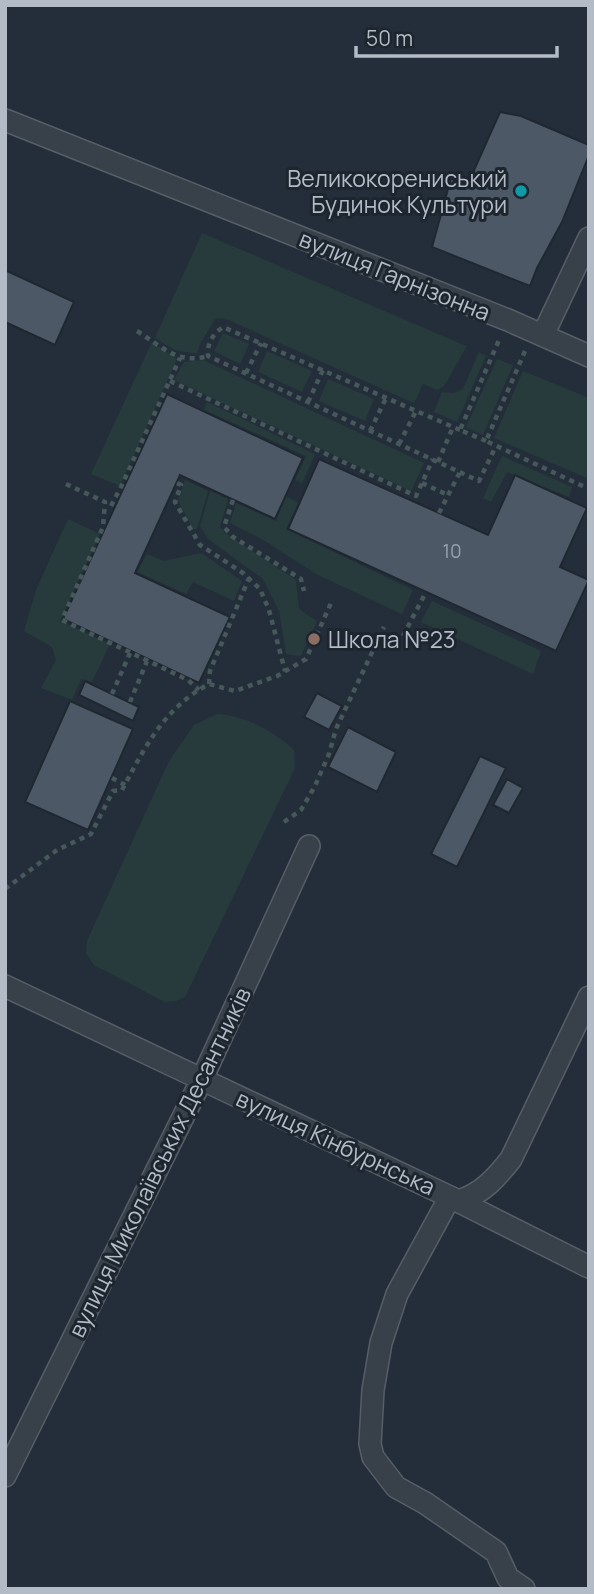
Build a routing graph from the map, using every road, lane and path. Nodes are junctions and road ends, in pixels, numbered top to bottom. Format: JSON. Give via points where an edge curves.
{"nodes":[{"id":1,"x":5,"y":120,"type":"edge"},
{"id":2,"x":589,"y":238,"type":"edge"},
{"id":3,"x":508,"y":320,"type":"junction"},
{"id":4,"x":137,"y":331,"type":"dead end"},
{"id":5,"x":538,"y":333,"type":"junction"},
{"id":6,"x":261,"y":343,"type":"junction"},
{"id":7,"x":208,"y":356,"type":"junction"},
{"id":8,"x":589,"y":356,"type":"edge"},
{"id":9,"x":180,"y":358,"type":"junction"},
{"id":10,"x":323,"y":370,"type":"junction"},
{"id":11,"x":246,"y":373,"type":"junction"},
{"id":12,"x":170,"y":381,"type":"junction"},
{"id":13,"x":386,"y":398,"type":"junction"},
{"id":14,"x":308,"y":402,"type":"junction"},
{"id":15,"x":416,"y":411,"type":"junction"},
{"id":16,"x":453,"y":427,"type":"junction"},
{"id":17,"x":370,"y":430,"type":"junction"},
{"id":18,"x":460,"y":430,"type":"junction"},
{"id":19,"x":486,"y":441,"type":"junction"},
{"id":20,"x":399,"y":444,"type":"junction"},
{"id":21,"x":496,"y":446,"type":"junction"},
{"id":22,"x":436,"y":461,"type":"junction"},
{"id":23,"x":460,"y":472,"type":"junction"},
{"id":24,"x":177,"y":483,"type":"dead end"},
{"id":25,"x":422,"y":483,"type":"junction"},
{"id":26,"x":66,"y":484,"type":"dead end"},
{"id":27,"x":589,"y":489,"type":"edge"},
{"id":28,"x":448,"y":495,"type":"junction"},
{"id":29,"x":233,"y":499,"type":"dead end"},
{"id":30,"x":110,"y":505,"type":"junction"},
{"id":31,"x":439,"y":513,"type":"dead end"},
{"id":32,"x":248,"y":578,"type":"junction"},
{"id":33,"x":304,"y":591,"type":"dead end"},
{"id":34,"x":426,"y":592,"type":"dead end"},
{"id":35,"x":331,"y":603,"type":"dead end"},
{"id":36,"x":384,"y":627,"type":"dead end"},
{"id":37,"x":403,"y":636,"type":"dead end"},
{"id":38,"x":130,"y":653,"type":"junction"},
{"id":39,"x":147,"y":661,"type":"junction"},
{"id":40,"x":285,"y":671,"type":"junction"},
{"id":41,"x":209,"y":684,"type":"junction"},
{"id":42,"x":199,"y":690,"type":"junction"},
{"id":43,"x":112,"y":694,"type":"dead end"},
{"id":44,"x":130,"y":702,"type":"dead end"},
{"id":45,"x":112,"y":778,"type":"dead end"},
{"id":46,"x":125,"y":785,"type":"junction"},
{"id":47,"x":284,"y":822,"type":"dead end"},
{"id":48,"x":309,"y":845,"type":"dead end"},
{"id":49,"x":5,"y":889,"type":"edge"},
{"id":50,"x":5,"y":986,"type":"edge"},
{"id":51,"x":589,"y":997,"type":"edge"},
{"id":52,"x":202,"y":1079,"type":"junction"},
{"id":53,"x":455,"y":1199,"type":"junction"},
{"id":54,"x":589,"y":1267,"type":"edge"},
{"id":55,"x":5,"y":1476,"type":"edge"},
{"id":56,"x":524,"y":1589,"type":"edge"}],
"edges":[{"from":1,"to":3,"type":"street","name":"вулиця Гарнізонна"},
{"from":2,"to":5,"type":"street"},
{"from":3,"to":5,"type":"street","name":"вулиця Гарнізонна"},
{"from":3,"to":18,"type":"path"},
{"from":4,"to":9,"type":"path"},
{"from":5,"to":8,"type":"street","name":"вулиця Гарнізонна"},
{"from":5,"to":19,"type":"path"},
{"from":6,"to":7,"type":"path","via":[[223,327],[214,333]]},
{"from":6,"to":10,"type":"path"},
{"from":6,"to":11,"type":"path"},
{"from":7,"to":9,"type":"path"},
{"from":7,"to":11,"type":"path"},
{"from":9,"to":12,"type":"path"},
{"from":10,"to":13,"type":"path"},
{"from":10,"to":14,"type":"path"},
{"from":11,"to":14,"type":"path"},
{"from":12,"to":25,"type":"path","via":[[416,496]]},
{"from":12,"to":30,"type":"path"},
{"from":13,"to":15,"type":"path"},
{"from":13,"to":17,"type":"path"},
{"from":14,"to":17,"type":"path"},
{"from":15,"to":16,"type":"path"},
{"from":15,"to":20,"type":"path"},
{"from":16,"to":18,"type":"path"},
{"from":16,"to":22,"type":"path"},
{"from":17,"to":20,"type":"path"},
{"from":18,"to":19,"type":"path"},
{"from":19,"to":21,"type":"path"},
{"from":20,"to":22,"type":"path"},
{"from":21,"to":23,"type":"path","via":[[479,481]]},
{"from":21,"to":27,"type":"path"},
{"from":22,"to":23,"type":"path"},
{"from":22,"to":25,"type":"path"},
{"from":23,"to":28,"type":"path"},
{"from":24,"to":32,"type":"path","via":[[181,485],[175,502],[200,545]]},
{"from":25,"to":28,"type":"path"},
{"from":26,"to":30,"type":"path"},
{"from":28,"to":31,"type":"path"},
{"from":29,"to":33,"type":"path","via":[[224,527],[301,579]]},
{"from":30,"to":38,"type":"path","via":[[61,620]]},
{"from":32,"to":40,"type":"path","via":[[260,589],[269,610]]},
{"from":32,"to":41,"type":"path","via":[[210,671]]},
{"from":34,"to":37,"type":"path"},
{"from":35,"to":40,"type":"path","via":[[306,659]]},
{"from":36,"to":47,"type":"path","via":[[315,786],[301,810]]},
{"from":38,"to":39,"type":"path"},
{"from":38,"to":43,"type":"path"},
{"from":39,"to":42,"type":"path"},
{"from":39,"to":44,"type":"path"},
{"from":40,"to":41,"type":"path","via":[[235,691]]},
{"from":41,"to":42,"type":"path"},
{"from":42,"to":46,"type":"path","via":[[153,733]]},
{"from":45,"to":46,"type":"path"},
{"from":46,"to":49,"type":"path","via":[[113,791],[91,834],[57,850]]},
{"from":48,"to":52,"type":"street","name":"вулиця Миколаївських Десантників"},
{"from":50,"to":52,"type":"street","name":"вулиця Кінбурнська"},
{"from":51,"to":53,"type":"street","via":[[511,1159],[495,1180],[471,1197]]},
{"from":52,"to":53,"type":"street","name":"вулиця Кінбурнська"},
{"from":52,"to":55,"type":"street","name":"вулиця Миколаївських Десантників"},
{"from":53,"to":54,"type":"street","name":"вулиця Кінбурнська"},
{"from":53,"to":56,"type":"street","via":[[397,1294],[381,1343],[370,1444],[373,1457],[396,1487],[496,1552],[508,1578]]}]}
